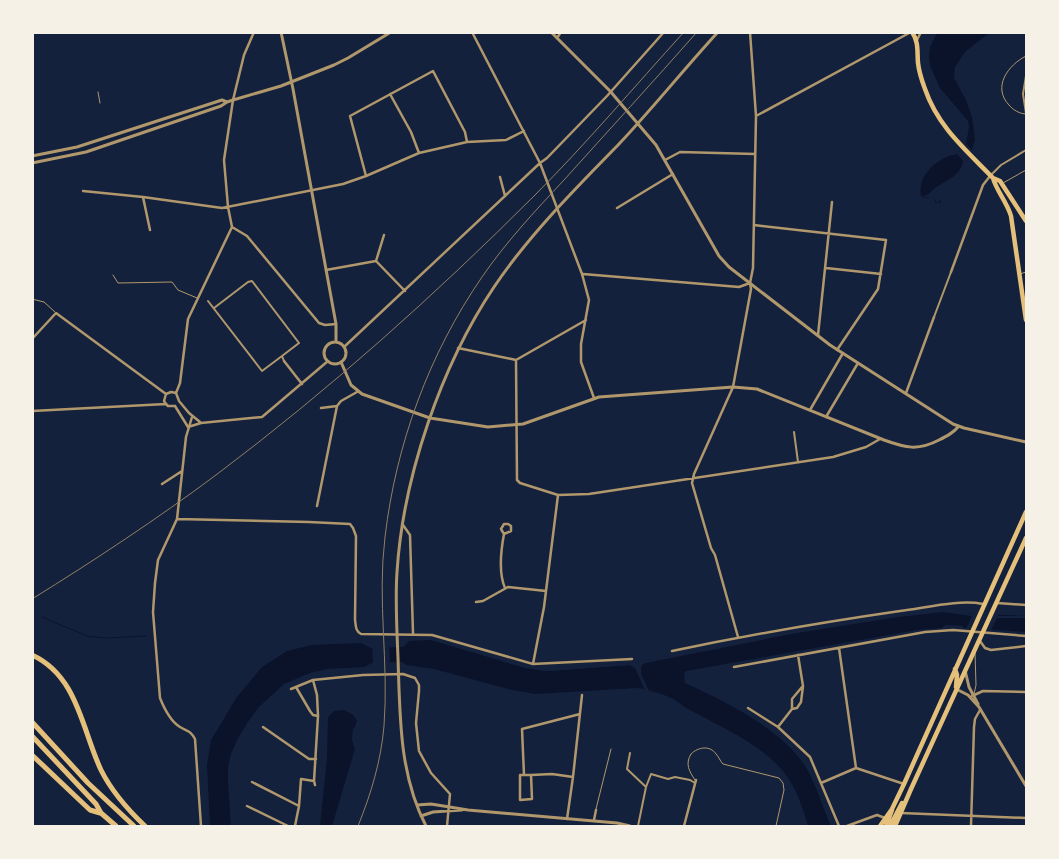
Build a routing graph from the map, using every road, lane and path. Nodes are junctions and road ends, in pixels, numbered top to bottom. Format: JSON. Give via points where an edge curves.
{"nodes":[{"id":1,"x":254,"y":32,"type":"edge"},
{"id":2,"x":281,"y":32,"type":"edge"},
{"id":3,"x":391,"y":32,"type":"edge"},
{"id":4,"x":472,"y":32,"type":"edge"},
{"id":5,"x":551,"y":32,"type":"edge"},
{"id":6,"x":561,"y":32,"type":"edge"},
{"id":7,"x":664,"y":32,"type":"edge"},
{"id":8,"x":718,"y":32,"type":"edge"},
{"id":9,"x":750,"y":32,"type":"edge"},
{"id":10,"x":912,"y":32,"type":"edge"},
{"id":11,"x":921,"y":32,"type":"edge"},
{"id":12,"x":557,"y":38,"type":"junction"},
{"id":13,"x":917,"y":40,"type":"junction"},
{"id":14,"x":1026,"y":56,"type":"edge"},
{"id":15,"x":1026,"y":76,"type":"edge"},
{"id":16,"x":292,"y":81,"type":"junction"},
{"id":17,"x":610,"y":91,"type":"junction"},
{"id":18,"x":98,"y":92,"type":"dead end"},
{"id":19,"x":390,"y":94,"type":"junction"},
{"id":20,"x":233,"y":100,"type":"junction"},
{"id":21,"x":227,"y":102,"type":"junction"},
{"id":22,"x":100,"y":103,"type":"dead end"},
{"id":23,"x":1026,"y":114,"type":"edge"},
{"id":24,"x":756,"y":116,"type":"junction"},
{"id":25,"x":638,"y":123,"type":"junction"},
{"id":26,"x":524,"y":131,"type":"junction"},
{"id":27,"x":467,"y":142,"type":"junction"},
{"id":28,"x":1026,"y":150,"type":"edge"},
{"id":29,"x":419,"y":154,"type":"junction"},
{"id":30,"x":755,"y":154,"type":"junction"},
{"id":31,"x":32,"y":156,"type":"edge"},
{"id":32,"x":665,"y":160,"type":"junction"},
{"id":33,"x":32,"y":163,"type":"edge"},
{"id":34,"x":540,"y":163,"type":"junction"},
{"id":35,"x":1026,"y":170,"type":"edge"},
{"id":36,"x":673,"y":174,"type":"junction"},
{"id":37,"x":366,"y":176,"type":"junction"},
{"id":38,"x":500,"y":176,"type":"dead end"},
{"id":39,"x":992,"y":177,"type":"junction"},
{"id":40,"x":1001,"y":183,"type":"junction"},
{"id":41,"x":312,"y":190,"type":"junction"},
{"id":42,"x":83,"y":191,"type":"dead end"},
{"id":43,"x":505,"y":196,"type":"junction"},
{"id":44,"x":143,"y":197,"type":"junction"},
{"id":45,"x":832,"y":202,"type":"dead end"},
{"id":46,"x":228,"y":207,"type":"junction"},
{"id":47,"x":617,"y":208,"type":"dead end"},
{"id":48,"x":557,"y":209,"type":"junction"},
{"id":49,"x":1026,"y":221,"type":"edge"},
{"id":50,"x":754,"y":225,"type":"junction"},
{"id":51,"x":232,"y":228,"type":"junction"},
{"id":52,"x":150,"y":230,"type":"dead end"},
{"id":53,"x":829,"y":233,"type":"junction"},
{"id":54,"x":384,"y":235,"type":"dead end"},
{"id":55,"x":376,"y":261,"type":"junction"},
{"id":56,"x":826,"y":268,"type":"junction"},
{"id":57,"x":326,"y":270,"type":"junction"},
{"id":58,"x":951,"y":272,"type":"joint"},
{"id":59,"x":1026,"y":272,"type":"edge"},
{"id":60,"x":582,"y":274,"type":"junction"},
{"id":61,"x":881,"y":274,"type":"junction"},
{"id":62,"x":1019,"y":274,"type":"junction"},
{"id":63,"x":113,"y":275,"type":"dead end"},
{"id":64,"x":750,"y":283,"type":"junction"},
{"id":65,"x":405,"y":291,"type":"junction"},
{"id":66,"x":32,"y":299,"type":"edge"},
{"id":67,"x":198,"y":299,"type":"junction"},
{"id":68,"x":208,"y":301,"type":"dead end"},
{"id":69,"x":214,"y":308,"type":"junction"},
{"id":70,"x":56,"y":313,"type":"junction"},
{"id":71,"x":934,"y":317,"type":"joint"},
{"id":72,"x":586,"y":320,"type":"junction"},
{"id":73,"x":1026,"y":320,"type":"edge"},
{"id":74,"x":336,"y":324,"type":"junction"},
{"id":75,"x":818,"y":335,"type":"junction"},
{"id":76,"x":32,"y":339,"type":"edge"},
{"id":77,"x":336,"y":342,"type":"junction"},
{"id":78,"x":344,"y":347,"type":"junction"},
{"id":79,"x":458,"y":348,"type":"junction"},
{"id":80,"x":837,"y":350,"type":"junction"},
{"id":81,"x":843,"y":353,"type":"junction"},
{"id":82,"x":282,"y":356,"type":"junction"},
{"id":83,"x":516,"y":360,"type":"junction"},
{"id":84,"x":284,"y":361,"type":"joint"},
{"id":85,"x":328,"y":362,"type":"junction"},
{"id":86,"x":341,"y":362,"type":"junction"},
{"id":87,"x":858,"y":363,"type":"junction"},
{"id":88,"x":302,"y":384,"type":"junction"},
{"id":89,"x":733,"y":386,"type":"junction"},
{"id":90,"x":357,"y":392,"type":"junction"},
{"id":91,"x":176,"y":393,"type":"junction"},
{"id":92,"x":906,"y":393,"type":"junction"},
{"id":93,"x":166,"y":394,"type":"junction"},
{"id":94,"x":594,"y":398,"type":"junction"},
{"id":95,"x":179,"y":401,"type":"junction"},
{"id":96,"x":166,"y":404,"type":"junction"},
{"id":97,"x":175,"y":406,"type":"junction"},
{"id":98,"x":337,"y":406,"type":"junction"},
{"id":99,"x":322,"y":408,"type":"dead end"},
{"id":100,"x":810,"y":410,"type":"junction"},
{"id":101,"x":32,"y":411,"type":"edge"},
{"id":102,"x":192,"y":417,"type":"junction"},
{"id":103,"x":826,"y":417,"type":"junction"},
{"id":104,"x":430,"y":418,"type":"junction"},
{"id":105,"x":201,"y":423,"type":"junction"},
{"id":106,"x":518,"y":426,"type":"junction"},
{"id":107,"x":959,"y":426,"type":"junction"},
{"id":108,"x":188,"y":427,"type":"junction"},
{"id":109,"x":794,"y":432,"type":"dead end"},
{"id":110,"x":880,"y":439,"type":"junction"},
{"id":111,"x":1026,"y":442,"type":"edge"},
{"id":112,"x":798,"y":462,"type":"junction"},
{"id":113,"x":182,"y":471,"type":"junction"},
{"id":114,"x":693,"y":479,"type":"junction"},
{"id":115,"x":162,"y":484,"type":"dead end"},
{"id":116,"x":558,"y":495,"type":"junction"},
{"id":117,"x":317,"y":506,"type":"dead end"},
{"id":118,"x":1026,"y":512,"type":"edge"},
{"id":119,"x":178,"y":519,"type":"junction"},
{"id":120,"x":403,"y":526,"type":"junction"},
{"id":121,"x":504,"y":534,"type":"junction"},
{"id":122,"x":1026,"y":538,"type":"edge"},
{"id":123,"x":504,"y":588,"type":"junction"},
{"id":124,"x":546,"y":591,"type":"junction"},
{"id":125,"x":476,"y":602,"type":"dead end"},
{"id":126,"x":996,"y":602,"type":"junction"},
{"id":127,"x":985,"y":605,"type":"junction"},
{"id":128,"x":1026,"y":605,"type":"edge"},
{"id":129,"x":413,"y":633,"type":"junction"},
{"id":130,"x":1026,"y":636,"type":"edge"},
{"id":131,"x":738,"y":637,"type":"junction"},
{"id":132,"x":979,"y":638,"type":"junction"},
{"id":133,"x":1026,"y":646,"type":"edge"},
{"id":134,"x":839,"y":648,"type":"junction"},
{"id":135,"x":974,"y":650,"type":"junction"},
{"id":136,"x":672,"y":651,"type":"dead end"},
{"id":137,"x":32,"y":655,"type":"edge"},
{"id":138,"x":798,"y":655,"type":"junction"},
{"id":139,"x":632,"y":659,"type":"dead end"},
{"id":140,"x":533,"y":664,"type":"junction"},
{"id":141,"x":734,"y":667,"type":"dead end"},
{"id":142,"x":955,"y":669,"type":"junction"},
{"id":143,"x":965,"y":670,"type":"junction"},
{"id":144,"x":313,"y":680,"type":"junction"},
{"id":145,"x":802,"y":686,"type":"junction"},
{"id":146,"x":296,"y":687,"type":"junction"},
{"id":147,"x":291,"y":689,"type":"dead end"},
{"id":148,"x":956,"y":689,"type":"junction"},
{"id":149,"x":1026,"y":692,"type":"edge"},
{"id":150,"x":582,"y":695,"type":"dead end"},
{"id":151,"x":972,"y":696,"type":"junction"},
{"id":152,"x":748,"y":708,"type":"dead end"},
{"id":153,"x":980,"y":708,"type":"junction"},
{"id":154,"x":792,"y":709,"type":"junction"},
{"id":155,"x":580,"y":714,"type":"junction"},
{"id":156,"x":318,"y":716,"type":"junction"},
{"id":157,"x":32,"y":722,"type":"edge"},
{"id":158,"x":263,"y":727,"type":"dead end"},
{"id":159,"x":778,"y":727,"type":"junction"},
{"id":160,"x":32,"y":736,"type":"edge"},
{"id":161,"x":611,"y":749,"type":"dead end"},
{"id":162,"x":630,"y":753,"type":"dead end"},
{"id":163,"x":32,"y":755,"type":"edge"},
{"id":164,"x":316,"y":759,"type":"junction"},
{"id":165,"x":856,"y":768,"type":"junction"},
{"id":166,"x":524,"y":775,"type":"junction"},
{"id":167,"x":531,"y":775,"type":"junction"},
{"id":168,"x":574,"y":777,"type":"junction"},
{"id":169,"x":314,"y":781,"type":"junction"},
{"id":170,"x":252,"y":782,"type":"dead end"},
{"id":171,"x":695,"y":782,"type":"junction"},
{"id":172,"x":821,"y":783,"type":"junction"},
{"id":173,"x":904,"y":784,"type":"junction"},
{"id":174,"x":316,"y":785,"type":"dead end"},
{"id":175,"x":1026,"y":786,"type":"edge"},
{"id":176,"x":646,"y":787,"type":"junction"},
{"id":177,"x":910,"y":789,"type":"junction"},
{"id":178,"x":247,"y":806,"type":"dead end"},
{"id":179,"x":299,"y":806,"type":"junction"},
{"id":180,"x":417,"y":806,"type":"junction"},
{"id":181,"x":449,"y":806,"type":"junction"},
{"id":182,"x":892,"y":808,"type":"junction"},
{"id":183,"x":468,"y":810,"type":"junction"},
{"id":184,"x":596,"y":810,"type":"joint"},
{"id":185,"x":449,"y":811,"type":"junction"},
{"id":186,"x":101,"y":813,"type":"junction"},
{"id":187,"x":900,"y":813,"type":"junction"},
{"id":188,"x":971,"y":814,"type":"junction"},
{"id":189,"x":421,"y":816,"type":"junction"},
{"id":190,"x":885,"y":818,"type":"junction"},
{"id":191,"x":1026,"y":818,"type":"edge"},
{"id":192,"x":567,"y":819,"type":"junction"},
{"id":193,"x":594,"y":821,"type":"junction"},
{"id":194,"x":116,"y":826,"type":"edge"},
{"id":195,"x":134,"y":826,"type":"edge"},
{"id":196,"x":145,"y":826,"type":"edge"},
{"id":197,"x":201,"y":826,"type":"edge"},
{"id":198,"x":288,"y":826,"type":"edge"},
{"id":199,"x":295,"y":826,"type":"edge"},
{"id":200,"x":426,"y":826,"type":"edge"},
{"id":201,"x":447,"y":826,"type":"edge"},
{"id":202,"x":630,"y":826,"type":"edge"},
{"id":203,"x":638,"y":826,"type":"edge"},
{"id":204,"x":684,"y":826,"type":"edge"},
{"id":205,"x":776,"y":826,"type":"edge"},
{"id":206,"x":839,"y":826,"type":"edge"},
{"id":207,"x":848,"y":826,"type":"edge"},
{"id":208,"x":880,"y":826,"type":"edge"},
{"id":209,"x":886,"y":826,"type":"edge"},
{"id":210,"x":890,"y":826,"type":"edge"},
{"id":211,"x":895,"y":826,"type":"edge"},
{"id":212,"x":970,"y":826,"type":"edge"}],
"edges":[{"from":1,"to":20,"type":"street","via":[[244,55]]},
{"from":2,"to":16,"type":"street"},
{"from":3,"to":16,"type":"street","via":[[348,58]]},
{"from":4,"to":26,"type":"street"},
{"from":5,"to":12,"type":"street"},
{"from":6,"to":12,"type":"street"},
{"from":7,"to":17,"type":"street"},
{"from":8,"to":25,"type":"street"},
{"from":9,"to":24,"type":"street"},
{"from":10,"to":13,"type":"main road"},
{"from":10,"to":24,"type":"street"},
{"from":11,"to":13,"type":"street"},
{"from":12,"to":17,"type":"street"},
{"from":13,"to":39,"type":"main road","via":[[921,78],[937,117]]},
{"from":14,"to":23,"type":"lane","via":[[1011,68],[1001,91],[1010,107]]},
{"from":15,"to":23,"type":"street","via":[[1023,94]]},
{"from":16,"to":20,"type":"street"},
{"from":16,"to":41,"type":"street"},
{"from":17,"to":25,"type":"street"},
{"from":17,"to":34,"type":"street"},
{"from":18,"to":22,"type":"lane"},
{"from":19,"to":27,"type":"street","via":[[433,71],[465,132]]},
{"from":19,"to":29,"type":"street"},
{"from":19,"to":37,"type":"street","via":[[350,116]]},
{"from":20,"to":21,"type":"street"},
{"from":20,"to":46,"type":"street","via":[[224,160]]},
{"from":21,"to":31,"type":"street","via":[[222,100],[77,147]]},
{"from":21,"to":33,"type":"street","via":[[86,152]]},
{"from":24,"to":30,"type":"street"},
{"from":25,"to":32,"type":"street"},
{"from":25,"to":48,"type":"street"},
{"from":26,"to":27,"type":"street","via":[[506,140]]},
{"from":26,"to":34,"type":"street"},
{"from":27,"to":29,"type":"street"},
{"from":28,"to":39,"type":"street","via":[[1001,165]]},
{"from":29,"to":37,"type":"street"},
{"from":30,"to":32,"type":"street","via":[[680,152]]},
{"from":30,"to":50,"type":"street"},
{"from":32,"to":36,"type":"street"},
{"from":34,"to":43,"type":"street"},
{"from":34,"to":48,"type":"street"},
{"from":35,"to":40,"type":"lane"},
{"from":36,"to":47,"type":"street"},
{"from":36,"to":64,"type":"street","via":[[719,256]]},
{"from":37,"to":41,"type":"street"},
{"from":38,"to":43,"type":"street"},
{"from":39,"to":40,"type":"main road"},
{"from":39,"to":58,"type":"street","via":[[983,184]]},
{"from":39,"to":62,"type":"main road","via":[[1011,216]]},
{"from":40,"to":49,"type":"main road"},
{"from":41,"to":46,"type":"street"},
{"from":41,"to":57,"type":"street"},
{"from":42,"to":44,"type":"street"},
{"from":43,"to":65,"type":"street"},
{"from":44,"to":46,"type":"street"},
{"from":44,"to":52,"type":"street"},
{"from":45,"to":53,"type":"street"},
{"from":46,"to":51,"type":"street"},
{"from":48,"to":60,"type":"street"},
{"from":48,"to":79,"type":"street","via":[[502,275]]},
{"from":50,"to":53,"type":"street"},
{"from":50,"to":64,"type":"street"},
{"from":51,"to":67,"type":"street"},
{"from":51,"to":74,"type":"street","via":[[247,236],[319,322]]},
{"from":53,"to":56,"type":"street"},
{"from":53,"to":61,"type":"street","via":[[886,240]]},
{"from":54,"to":55,"type":"street"},
{"from":55,"to":57,"type":"street"},
{"from":55,"to":65,"type":"street"},
{"from":56,"to":61,"type":"street"},
{"from":56,"to":75,"type":"street"},
{"from":57,"to":74,"type":"street"},
{"from":58,"to":71,"type":"street"},
{"from":59,"to":62,"type":"lane"},
{"from":60,"to":64,"type":"street","via":[[739,286]]},
{"from":60,"to":72,"type":"street","via":[[589,300]]},
{"from":61,"to":80,"type":"street","via":[[878,289]]},
{"from":62,"to":73,"type":"main road"},
{"from":63,"to":67,"type":"lane","via":[[118,283],[172,282],[178,290]]},
{"from":64,"to":75,"type":"street"},
{"from":64,"to":89,"type":"street"},
{"from":65,"to":78,"type":"street"},
{"from":66,"to":70,"type":"lane","via":[[44,302]]},
{"from":67,"to":91,"type":"street","via":[[188,319]]},
{"from":68,"to":69,"type":"street"},
{"from":69,"to":82,"type":"street","via":[[262,371]]},
{"from":69,"to":82,"type":"street","via":[[252,281],[299,343]]},
{"from":70,"to":76,"type":"street"},
{"from":70,"to":93,"type":"street"},
{"from":71,"to":92,"type":"street"},
{"from":72,"to":83,"type":"street"},
{"from":72,"to":94,"type":"street","via":[[581,344],[582,362]]},
{"from":74,"to":77,"type":"street"},
{"from":75,"to":80,"type":"street"},
{"from":77,"to":78,"type":"street"},
{"from":77,"to":85,"type":"street","via":[[325,349]]},
{"from":78,"to":86,"type":"street","via":[[346,355]]},
{"from":79,"to":83,"type":"street"},
{"from":79,"to":104,"type":"street"},
{"from":80,"to":81,"type":"street"},
{"from":81,"to":87,"type":"street"},
{"from":81,"to":100,"type":"street"},
{"from":82,"to":84,"type":"street"},
{"from":83,"to":106,"type":"street"},
{"from":84,"to":88,"type":"street"},
{"from":85,"to":86,"type":"street"},
{"from":85,"to":88,"type":"street"},
{"from":86,"to":90,"type":"street","via":[[348,381]]},
{"from":87,"to":92,"type":"street"},
{"from":87,"to":103,"type":"street"},
{"from":88,"to":105,"type":"street","via":[[262,417]]},
{"from":89,"to":94,"type":"street"},
{"from":89,"to":100,"type":"street","via":[[758,389]]},
{"from":89,"to":114,"type":"street"},
{"from":90,"to":98,"type":"street"},
{"from":90,"to":104,"type":"street"},
{"from":91,"to":93,"type":"street"},
{"from":91,"to":95,"type":"street"},
{"from":92,"to":107,"type":"street"},
{"from":93,"to":96,"type":"street"},
{"from":94,"to":106,"type":"street"},
{"from":95,"to":97,"type":"street"},
{"from":95,"to":102,"type":"street"},
{"from":96,"to":97,"type":"street"},
{"from":96,"to":101,"type":"street"},
{"from":97,"to":108,"type":"street"},
{"from":98,"to":99,"type":"street"},
{"from":98,"to":117,"type":"street"},
{"from":100,"to":103,"type":"street"},
{"from":102,"to":105,"type":"street"},
{"from":102,"to":108,"type":"street"},
{"from":103,"to":110,"type":"street"},
{"from":104,"to":106,"type":"street","via":[[488,427]]},
{"from":104,"to":120,"type":"street","via":[[411,481]]},
{"from":105,"to":108,"type":"street"},
{"from":106,"to":116,"type":"street","via":[[518,481]]},
{"from":107,"to":110,"type":"street","via":[[951,434],[923,448]]},
{"from":107,"to":111,"type":"street"},
{"from":108,"to":113,"type":"street"},
{"from":109,"to":112,"type":"street"},
{"from":110,"to":112,"type":"street","via":[[833,457]]},
{"from":112,"to":114,"type":"street"},
{"from":113,"to":115,"type":"street"},
{"from":113,"to":119,"type":"street"},
{"from":114,"to":116,"type":"street","via":[[589,494]]},
{"from":114,"to":131,"type":"street"},
{"from":116,"to":124,"type":"street"},
{"from":118,"to":127,"type":"main road"},
{"from":119,"to":129,"type":"street","via":[[350,524],[356,536],[355,620],[358,633]]},
{"from":119,"to":197,"type":"street","via":[[160,555],[152,612],[160,698],[175,724],[191,732],[195,739]]},
{"from":120,"to":129,"type":"street","via":[[410,535]]},
{"from":120,"to":180,"type":"street","via":[[397,572],[396,619],[400,721],[405,764]]},
{"from":121,"to":121,"type":"street","via":[[511,531],[508,524],[501,527]]},
{"from":121,"to":123,"type":"street","via":[[501,549]]},
{"from":122,"to":126,"type":"main road"},
{"from":123,"to":124,"type":"street"},
{"from":123,"to":125,"type":"street"},
{"from":124,"to":140,"type":"street"},
{"from":126,"to":128,"type":"street"},
{"from":126,"to":132,"type":"main road"},
{"from":127,"to":131,"type":"street","via":[[941,606]]},
{"from":127,"to":142,"type":"main road"},
{"from":129,"to":140,"type":"street","via":[[432,635]]},
{"from":130,"to":134,"type":"street","via":[[945,630]]},
{"from":131,"to":136,"type":"street"},
{"from":132,"to":133,"type":"street","via":[[985,648],[991,650]]},
{"from":132,"to":135,"type":"main road"},
{"from":134,"to":138,"type":"street"},
{"from":134,"to":165,"type":"street"},
{"from":135,"to":143,"type":"main road"},
{"from":135,"to":151,"type":"lane","via":[[976,686]]},
{"from":137,"to":196,"type":"highway","via":[[53,668],[66,685],[108,782],[121,802]]},
{"from":138,"to":141,"type":"street"},
{"from":138,"to":145,"type":"street"},
{"from":139,"to":140,"type":"street"},
{"from":142,"to":148,"type":"main road","via":[[958,674]]},
{"from":142,"to":173,"type":"main road"},
{"from":143,"to":148,"type":"main road"},
{"from":143,"to":151,"type":"street"},
{"from":144,"to":146,"type":"street"},
{"from":144,"to":156,"type":"street"},
{"from":144,"to":181,"type":"street","via":[[392,673],[407,674],[418,681],[416,722],[420,751],[431,774],[450,794]]},
{"from":145,"to":154,"type":"street","via":[[792,699]]},
{"from":145,"to":154,"type":"street","via":[[801,702]]},
{"from":146,"to":147,"type":"street"},
{"from":146,"to":156,"type":"street","via":[[310,711]]},
{"from":148,"to":151,"type":"street"},
{"from":148,"to":177,"type":"main road"},
{"from":149,"to":151,"type":"street","via":[[983,691]]},
{"from":150,"to":155,"type":"street"},
{"from":151,"to":153,"type":"street"},
{"from":152,"to":159,"type":"street"},
{"from":153,"to":175,"type":"street"},
{"from":153,"to":188,"type":"street","via":[[974,719]]},
{"from":154,"to":159,"type":"street"},
{"from":155,"to":166,"type":"street","via":[[522,729]]},
{"from":155,"to":168,"type":"street"},
{"from":156,"to":164,"type":"street"},
{"from":157,"to":195,"type":"highway","via":[[88,783]]},
{"from":158,"to":164,"type":"street","via":[[309,759]]},
{"from":159,"to":172,"type":"street","via":[[810,757]]},
{"from":160,"to":186,"type":"highway"},
{"from":161,"to":184,"type":"lane"},
{"from":162,"to":176,"type":"street","via":[[628,769]]},
{"from":163,"to":186,"type":"highway","via":[[90,810]]},
{"from":164,"to":169,"type":"street"},
{"from":165,"to":172,"type":"street"},
{"from":165,"to":173,"type":"street"},
{"from":166,"to":167,"type":"street"},
{"from":166,"to":167,"type":"street","via":[[520,775],[520,800],[532,799]]},
{"from":167,"to":168,"type":"street"},
{"from":168,"to":192,"type":"street"},
{"from":169,"to":174,"type":"street"},
{"from":169,"to":179,"type":"street","via":[[301,779]]},
{"from":170,"to":179,"type":"street"},
{"from":171,"to":176,"type":"street","via":[[651,774]]},
{"from":171,"to":204,"type":"street"},
{"from":171,"to":205,"type":"lane","via":[[688,762],[691,754],[702,748],[715,752],[723,764],[779,778],[784,786]]},
{"from":172,"to":206,"type":"street"},
{"from":173,"to":182,"type":"main road"},
{"from":176,"to":203,"type":"street"},
{"from":177,"to":187,"type":"main road"},
{"from":177,"to":210,"type":"main road"},
{"from":178,"to":198,"type":"street"},
{"from":179,"to":199,"type":"street"},
{"from":180,"to":181,"type":"street"},
{"from":180,"to":189,"type":"street"},
{"from":181,"to":183,"type":"street"},
{"from":181,"to":185,"type":"street"},
{"from":182,"to":190,"type":"main road"},
{"from":182,"to":209,"type":"main road"},
{"from":183,"to":185,"type":"street"},
{"from":183,"to":192,"type":"street"},
{"from":184,"to":193,"type":"street"},
{"from":185,"to":189,"type":"street"},
{"from":185,"to":201,"type":"street"},
{"from":186,"to":194,"type":"highway"},
{"from":187,"to":188,"type":"street"},
{"from":187,"to":211,"type":"main road"},
{"from":188,"to":191,"type":"street"},
{"from":188,"to":212,"type":"street"},
{"from":189,"to":200,"type":"street"},
{"from":190,"to":207,"type":"street","via":[[877,815]]},
{"from":190,"to":208,"type":"main road"},
{"from":192,"to":193,"type":"street"},
{"from":193,"to":202,"type":"street"}]}
